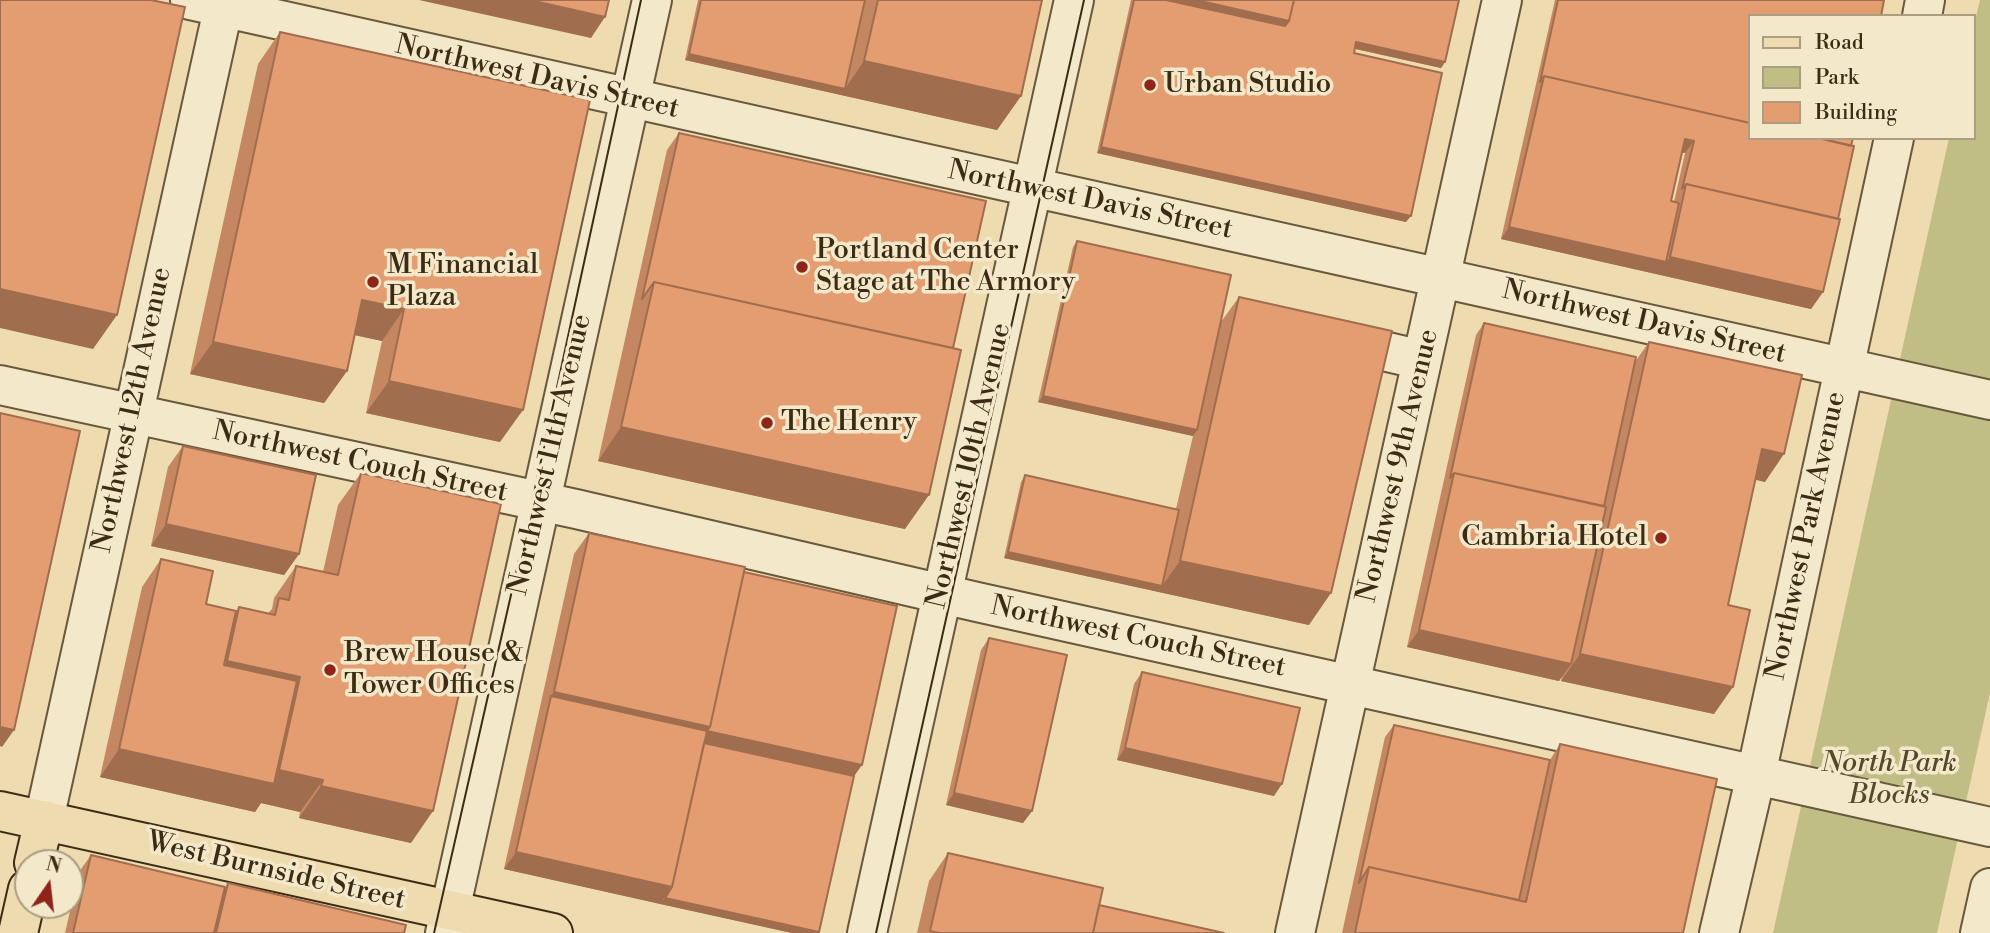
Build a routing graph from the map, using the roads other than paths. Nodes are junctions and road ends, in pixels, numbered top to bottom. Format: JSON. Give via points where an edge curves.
{"nodes":[{"id":1,"x":652,"y":0,"type":"edge"},
{"id":2,"x":1074,"y":0,"type":"edge"},
{"id":3,"x":1502,"y":0,"type":"edge"},
{"id":4,"x":213,"y":3,"type":"edge"},
{"id":5,"x":630,"y":98,"type":"junction"},
{"id":6,"x":1894,"y":140,"type":"edge"},
{"id":7,"x":1032,"y":188,"type":"junction"},
{"id":8,"x":1440,"y":278,"type":"junction"},
{"id":9,"x":1305,"y":333,"type":"edge"},
{"id":10,"x":1422,"y":360,"type":"junction"},
{"id":11,"x":1844,"y":368,"type":"junction"},
{"id":12,"x":0,"y":385,"type":"edge"},
{"id":13,"x":1990,"y":400,"type":"edge"},
{"id":14,"x":132,"y":414,"type":"junction"},
{"id":15,"x":541,"y":501,"type":"junction"},
{"id":16,"x":942,"y":594,"type":"junction"},
{"id":17,"x":1350,"y":685,"type":"junction"},
{"id":18,"x":1756,"y":775,"type":"junction"},
{"id":19,"x":0,"y":811,"type":"edge"},
{"id":20,"x":44,"y":820,"type":"junction"},
{"id":21,"x":1990,"y":827,"type":"edge"},
{"id":22,"x":37,"y":849,"type":"edge"},
{"id":23,"x":1990,"y":888,"type":"edge"},
{"id":24,"x":447,"y":922,"type":"edge"},
{"id":25,"x":553,"y":933,"type":"edge"},
{"id":26,"x":867,"y":933,"type":"edge"},
{"id":27,"x":1295,"y":933,"type":"edge"},
{"id":28,"x":1719,"y":933,"type":"edge"},
{"id":29,"x":1980,"y":933,"type":"edge"}],
"edges":[{"from":1,"to":5,"type":"street","name":"Northwest 11th Avenue"},
{"from":2,"to":7,"type":"street","name":"Northwest 10th Avenue"},
{"from":3,"to":8,"type":"street","name":"Northwest 9th Avenue"},
{"from":4,"to":5,"type":"street","name":"Northwest Davis Street"},
{"from":4,"to":14,"type":"street","name":"Northwest 12th Avenue"},
{"from":5,"to":7,"type":"street","name":"Northwest Davis Street"},
{"from":5,"to":15,"type":"street","name":"Northwest 11th Avenue"},
{"from":6,"to":11,"type":"street","name":"Northwest Park Avenue"},
{"from":7,"to":8,"type":"street","name":"Northwest Davis Street"},
{"from":7,"to":16,"type":"street","name":"Northwest 10th Avenue"},
{"from":8,"to":10,"type":"street","name":"Northwest 9th Avenue"},
{"from":8,"to":11,"type":"street","name":"Northwest Davis Street"},
{"from":9,"to":10,"type":"street"},
{"from":10,"to":17,"type":"street","name":"Northwest 9th Avenue"},
{"from":11,"to":13,"type":"street","name":"Northwest Davis Street"},
{"from":11,"to":18,"type":"street","name":"Northwest Park Avenue"},
{"from":12,"to":14,"type":"street","name":"Northwest Couch Street"},
{"from":14,"to":15,"type":"street","name":"Northwest Couch Street"},
{"from":14,"to":20,"type":"street","name":"Northwest 12th Avenue"},
{"from":15,"to":16,"type":"street","name":"Northwest Couch Street"},
{"from":15,"to":24,"type":"street","name":"Northwest 11th Avenue"},
{"from":16,"to":17,"type":"street","name":"Northwest Couch Street"},
{"from":16,"to":26,"type":"street","name":"Northwest 10th Avenue"},
{"from":17,"to":18,"type":"street","name":"Northwest Couch Street"},
{"from":17,"to":27,"type":"street","name":"Northwest 9th Avenue"},
{"from":18,"to":21,"type":"street","name":"Northwest Couch Street"},
{"from":18,"to":28,"type":"street","name":"Northwest Park Avenue"},
{"from":19,"to":20,"type":"main road","name":"West Burnside Street"},
{"from":20,"to":22,"type":"main road"},
{"from":20,"to":24,"type":"main road","name":"West Burnside Street"},
{"from":23,"to":29,"type":"street"},
{"from":24,"to":25,"type":"main road","name":"West Burnside Street"}]}
